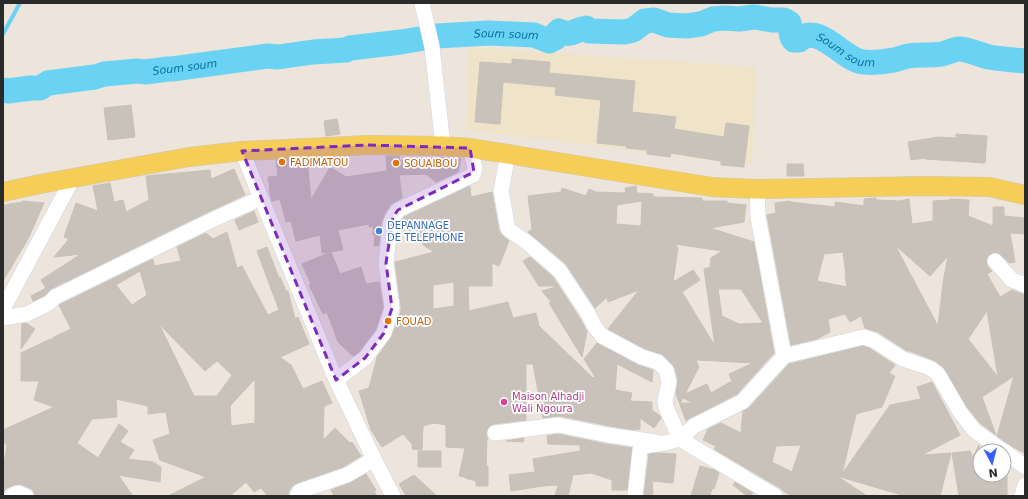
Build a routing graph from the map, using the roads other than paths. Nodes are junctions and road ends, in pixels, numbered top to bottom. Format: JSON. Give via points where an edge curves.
{"nodes":[{"id":1,"x":422,"y":3,"type":"edge"},
{"id":2,"x":443,"y":146,"type":"junction"},
{"id":3,"x":470,"y":148,"type":"junction"},
{"id":4,"x":242,"y":151,"type":"junction"},
{"id":5,"x":508,"y":154,"type":"junction"},
{"id":6,"x":73,"y":178,"type":"junction"},
{"id":7,"x":757,"y":190,"type":"junction"},
{"id":8,"x":3,"y":192,"type":"edge"},
{"id":9,"x":1025,"y":194,"type":"edge"},
{"id":10,"x":261,"y":198,"type":"junction"},
{"id":11,"x":995,"y":261,"type":"dead end"},
{"id":12,"x":1025,"y":285,"type":"edge"},
{"id":13,"x":3,"y":310,"type":"edge"},
{"id":14,"x":3,"y":318,"type":"edge"},
{"id":15,"x":784,"y":356,"type":"junction"},
{"id":16,"x":336,"y":380,"type":"junction"},
{"id":17,"x":495,"y":432,"type":"dead end"},
{"id":18,"x":680,"y":439,"type":"junction"},
{"id":19,"x":665,"y":443,"type":"junction"},
{"id":20,"x":993,"y":443,"type":"edge"},
{"id":21,"x":1012,"y":457,"type":"edge"},
{"id":22,"x":374,"y":458,"type":"junction"},
{"id":23,"x":1025,"y":467,"type":"edge"},
{"id":24,"x":1025,"y":485,"type":"edge"},
{"id":25,"x":11,"y":496,"type":"edge"},
{"id":26,"x":26,"y":496,"type":"edge"},
{"id":27,"x":297,"y":496,"type":"edge"},
{"id":28,"x":393,"y":496,"type":"edge"},
{"id":29,"x":635,"y":496,"type":"edge"},
{"id":30,"x":775,"y":496,"type":"edge"},
{"id":31,"x":1022,"y":496,"type":"edge"}],
"edges":[{"from":1,"to":2,"type":"street","via":[[432,47]]},
{"from":2,"to":3,"type":"main road"},
{"from":2,"to":4,"type":"main road","via":[[368,145]]},
{"from":3,"to":5,"type":"main road"},
{"from":3,"to":16,"type":"street","via":[[475,168],[473,174],[398,210],[393,217],[386,263],[392,308],[384,333],[365,358]]},
{"from":4,"to":6,"type":"main road","via":[[189,157]]},
{"from":4,"to":10,"type":"street"},
{"from":5,"to":7,"type":"main road","via":[[712,187]]},
{"from":5,"to":18,"type":"street","via":[[501,191],[508,229],[560,271],[602,336],[642,357],[658,362],[666,370],[669,382],[666,407]]},
{"from":6,"to":8,"type":"main road"},
{"from":6,"to":13,"type":"street"},
{"from":7,"to":9,"type":"main road","via":[[924,186],[990,187]]},
{"from":7,"to":15,"type":"street","via":[[758,217]]},
{"from":10,"to":14,"type":"street","via":[[55,297],[27,314]]},
{"from":10,"to":16,"type":"street"},
{"from":11,"to":12,"type":"street","via":[[1012,280]]},
{"from":15,"to":18,"type":"street","via":[[742,402],[694,426]]},
{"from":15,"to":20,"type":"street","via":[[863,337],[873,340],[903,359],[930,368],[938,374],[960,412],[974,430]]},
{"from":16,"to":22,"type":"street"},
{"from":17,"to":19,"type":"street","via":[[558,425]]},
{"from":18,"to":19,"type":"street"},
{"from":18,"to":30,"type":"street"},
{"from":19,"to":29,"type":"street","via":[[644,446],[640,450]]},
{"from":21,"to":23,"type":"street"},
{"from":22,"to":27,"type":"street","via":[[347,475],[300,491]]},
{"from":22,"to":28,"type":"street"},
{"from":24,"to":31,"type":"street"},
{"from":25,"to":26,"type":"street","via":[[18,493]]}]}
